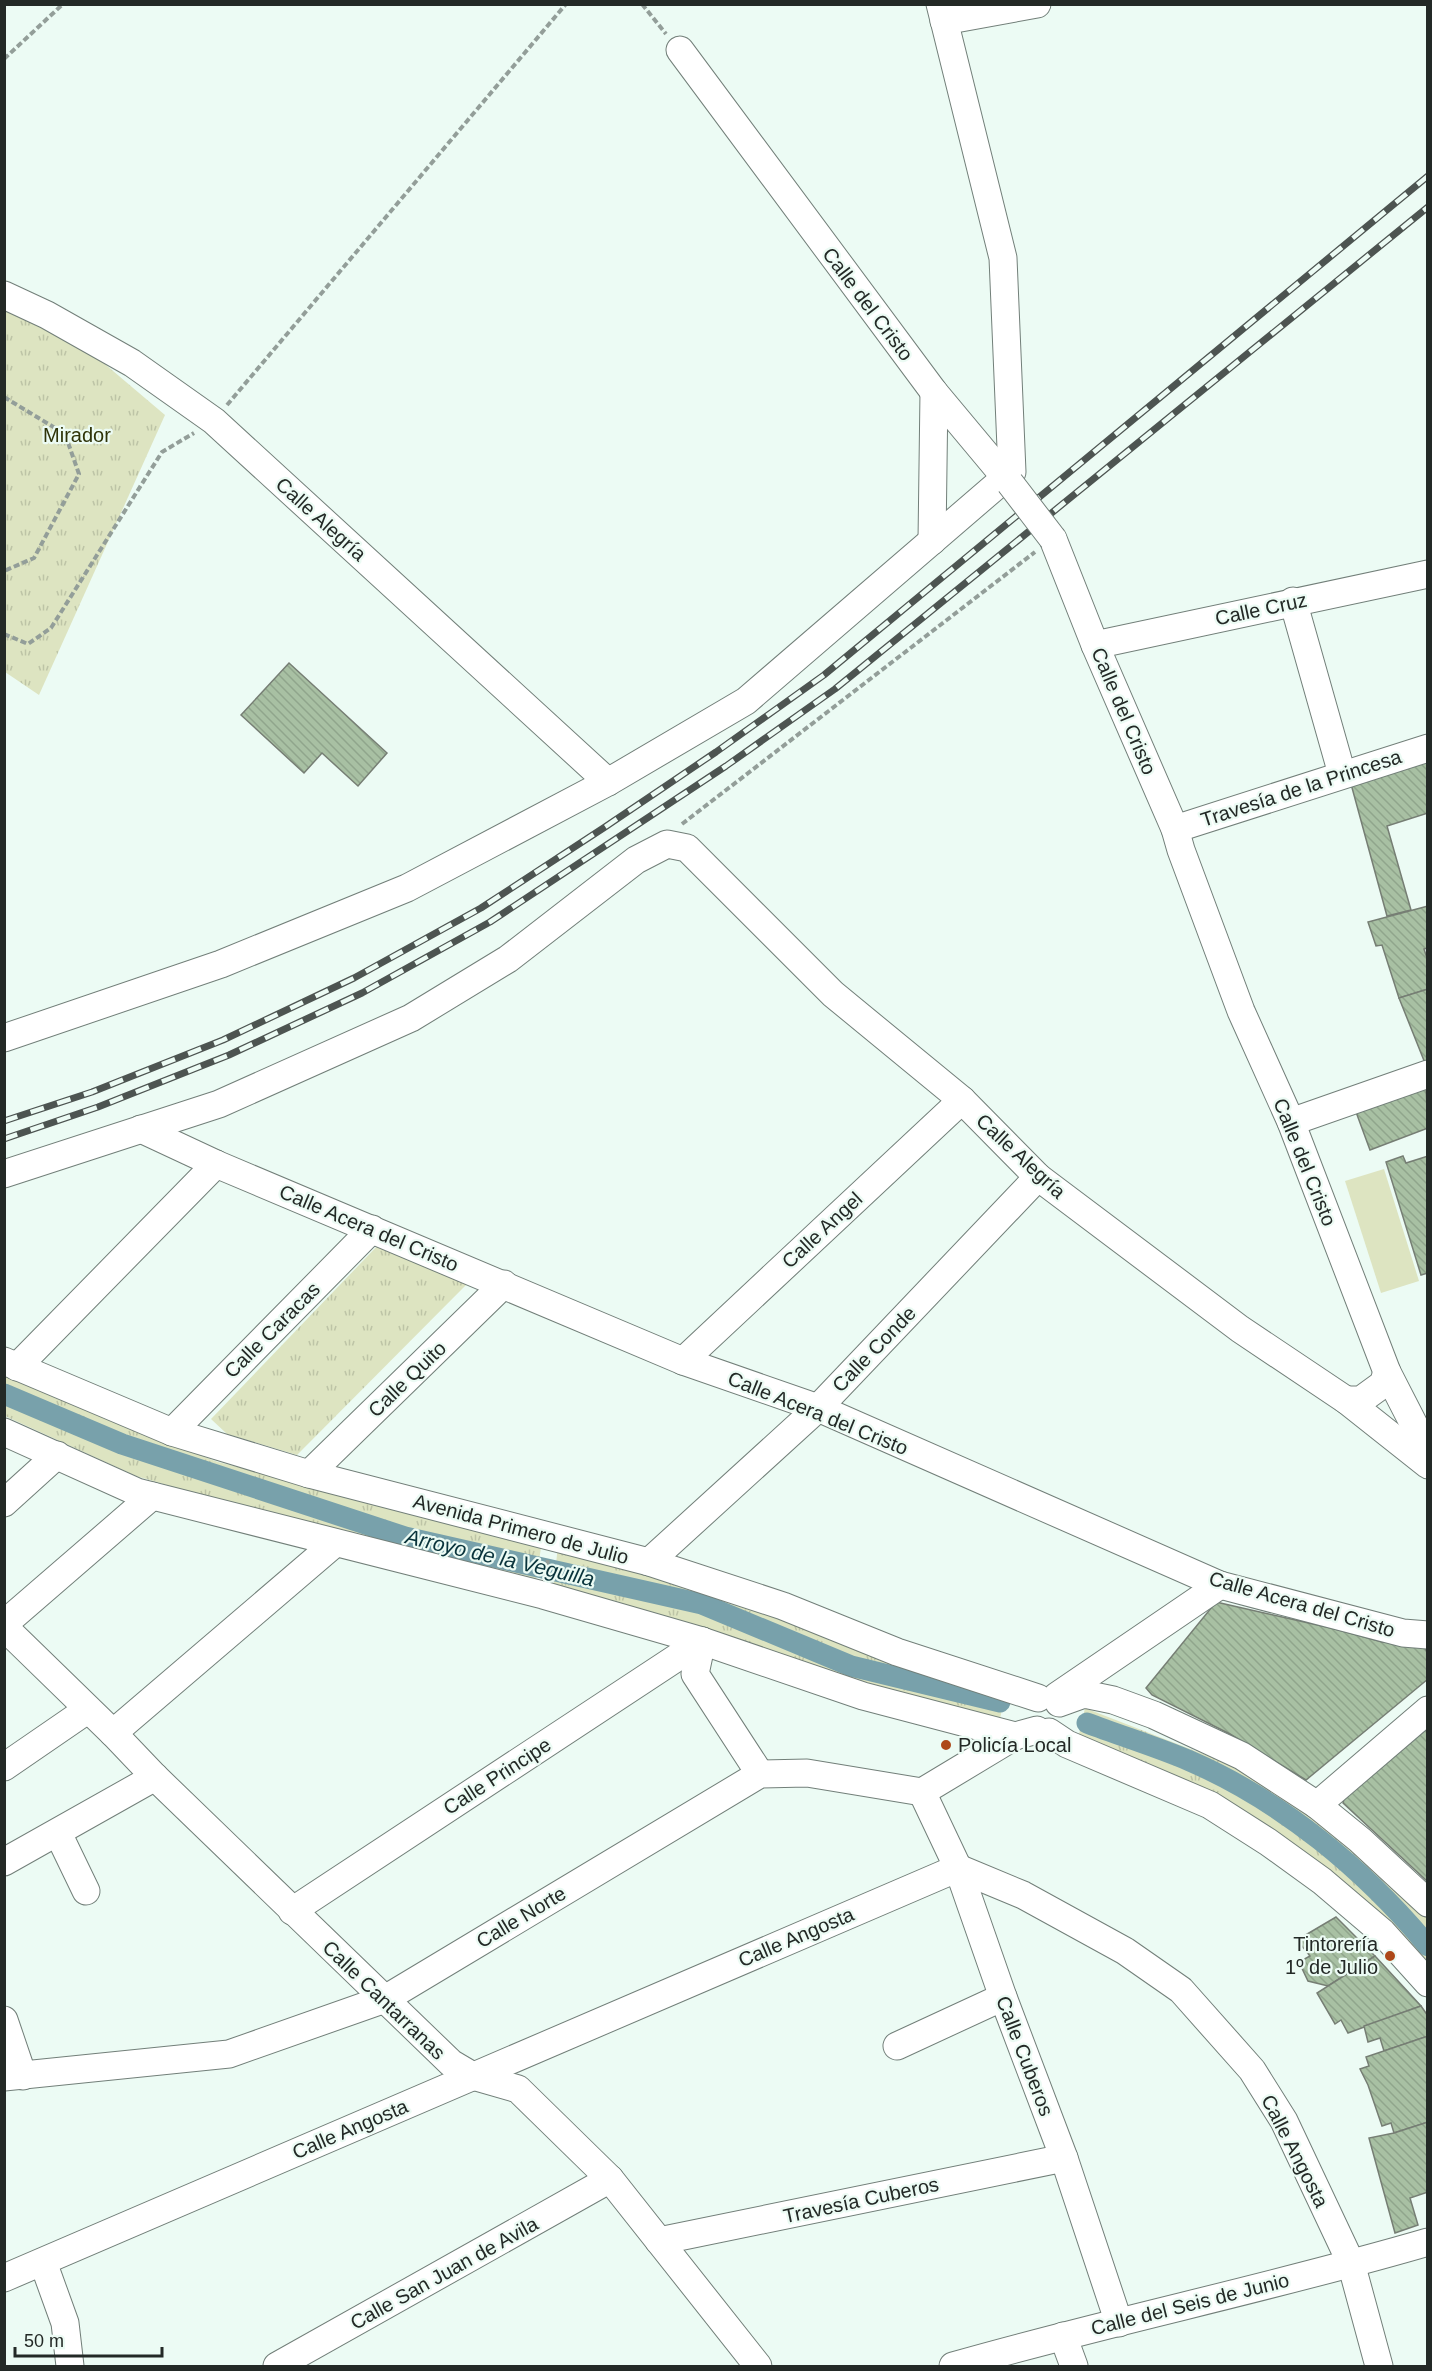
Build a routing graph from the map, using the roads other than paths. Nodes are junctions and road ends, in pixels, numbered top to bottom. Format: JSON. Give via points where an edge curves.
{"nodes":[{"id":1,"x":1037,"y":4,"type":"edge"},
{"id":2,"x":942,"y":13,"type":"edge"},
{"id":3,"x":680,"y":50,"type":"road end"},
{"id":4,"x":4,"y":295,"type":"edge"},
{"id":5,"x":934,"y":392,"type":"junction"},
{"id":6,"x":1008,"y":481,"type":"junction"},
{"id":7,"x":932,"y":541,"type":"junction"},
{"id":8,"x":1428,"y":574,"type":"edge"},
{"id":9,"x":1293,"y":601,"type":"junction"},
{"id":10,"x":1095,"y":645,"type":"junction"},
{"id":11,"x":1428,"y":748,"type":"edge"},
{"id":12,"x":1342,"y":774,"type":"junction"},
{"id":13,"x":608,"y":782,"type":"junction"},
{"id":14,"x":1175,"y":829,"type":"junction"},
{"id":15,"x":4,"y":1038,"type":"edge"},
{"id":16,"x":1428,"y":1074,"type":"edge"},
{"id":17,"x":962,"y":1100,"type":"junction"},
{"id":18,"x":1291,"y":1122,"type":"junction"},
{"id":19,"x":141,"y":1129,"type":"junction"},
{"id":20,"x":216,"y":1164,"type":"junction"},
{"id":21,"x":4,"y":1174,"type":"edge"},
{"id":22,"x":1038,"y":1177,"type":"junction"},
{"id":23,"x":372,"y":1229,"type":"junction"},
{"id":24,"x":504,"y":1284,"type":"junction"},
{"id":25,"x":683,"y":1361,"type":"junction"},
{"id":26,"x":11,"y":1364,"type":"edge"},
{"id":27,"x":1387,"y":1372,"type":"junction"},
{"id":28,"x":1346,"y":1400,"type":"junction"},
{"id":29,"x":818,"y":1408,"type":"junction"},
{"id":30,"x":4,"y":1431,"type":"edge"},
{"id":31,"x":172,"y":1432,"type":"junction"},
{"id":32,"x":1428,"y":1452,"type":"edge"},
{"id":33,"x":57,"y":1455,"type":"junction"},
{"id":34,"x":1428,"y":1465,"type":"edge"},
{"id":35,"x":309,"y":1474,"type":"junction"},
{"id":36,"x":152,"y":1496,"type":"junction"},
{"id":37,"x":4,"y":1503,"type":"edge"},
{"id":38,"x":334,"y":1544,"type":"junction"},
{"id":39,"x":649,"y":1562,"type":"junction"},
{"id":40,"x":1220,"y":1585,"type":"junction"},
{"id":41,"x":4,"y":1626,"type":"edge"},
{"id":42,"x":1428,"y":1635,"type":"edge"},
{"id":43,"x":702,"y":1641,"type":"junction"},
{"id":44,"x":1050,"y":1700,"type":"junction"},
{"id":45,"x":87,"y":1710,"type":"junction"},
{"id":46,"x":1428,"y":1710,"type":"edge"},
{"id":47,"x":1034,"y":1732,"type":"junction"},
{"id":48,"x":113,"y":1733,"type":"junction"},
{"id":49,"x":4,"y":1767,"type":"edge"},
{"id":50,"x":760,"y":1774,"type":"junction"},
{"id":51,"x":156,"y":1778,"type":"junction"},
{"id":52,"x":922,"y":1792,"type":"junction"},
{"id":53,"x":1317,"y":1805,"type":"junction"},
{"id":54,"x":58,"y":1833,"type":"junction"},
{"id":55,"x":4,"y":1862,"type":"edge"},
{"id":56,"x":958,"y":1868,"type":"junction"},
{"id":57,"x":86,"y":1891,"type":"dead end"},
{"id":58,"x":1428,"y":1903,"type":"edge"},
{"id":59,"x":292,"y":1911,"type":"junction"},
{"id":60,"x":1428,"y":1983,"type":"edge"},
{"id":61,"x":1003,"y":1997,"type":"junction"},
{"id":62,"x":385,"y":1999,"type":"junction"},
{"id":63,"x":4,"y":2020,"type":"edge"},
{"id":64,"x":897,"y":2046,"type":"dead end"},
{"id":65,"x":473,"y":2076,"type":"junction"},
{"id":66,"x":14,"y":2077,"type":"edge"},
{"id":67,"x":1064,"y":2158,"type":"junction"},
{"id":68,"x":610,"y":2179,"type":"junction"},
{"id":69,"x":659,"y":2241,"type":"junction"},
{"id":70,"x":1428,"y":2242,"type":"edge"},
{"id":71,"x":43,"y":2262,"type":"junction"},
{"id":72,"x":1351,"y":2263,"type":"junction"},
{"id":73,"x":4,"y":2278,"type":"edge"},
{"id":74,"x":1119,"y":2323,"type":"junction"},
{"id":75,"x":1063,"y":2336,"type":"junction"},
{"id":76,"x":70,"y":2367,"type":"edge"},
{"id":77,"x":277,"y":2367,"type":"edge"},
{"id":78,"x":758,"y":2367,"type":"edge"},
{"id":79,"x":953,"y":2367,"type":"edge"},
{"id":80,"x":1074,"y":2367,"type":"edge"},
{"id":81,"x":1378,"y":2367,"type":"edge"}],
"edges":[{"from":1,"to":2,"type":"street"},
{"from":2,"to":6,"type":"street","via":[[1003,258],[1012,472]]},
{"from":3,"to":5,"type":"street","name":"Calle del Cristo"},
{"from":4,"to":13,"type":"street","name":"Calle Alegría","via":[[132,363],[214,421]]},
{"from":5,"to":6,"type":"street","name":"Calle del Cristo"},
{"from":5,"to":7,"type":"street"},
{"from":6,"to":7,"type":"street"},
{"from":6,"to":10,"type":"street","name":"Calle del Cristo","bridge":true,"via":[[1053,539]]},
{"from":7,"to":13,"type":"street","via":[[746,700]]},
{"from":8,"to":9,"type":"street","name":"Calle Cruz"},
{"from":9,"to":10,"type":"street","name":"Calle Cruz"},
{"from":9,"to":12,"type":"street"},
{"from":10,"to":14,"type":"street","name":"Calle del Cristo"},
{"from":11,"to":12,"type":"street","name":"Travesía de la Princesa"},
{"from":12,"to":14,"type":"street","name":"Travesía de la Princesa"},
{"from":13,"to":15,"type":"street","via":[[407,888],[222,964]]},
{"from":14,"to":18,"type":"street","name":"Calle del Cristo","via":[[1241,1011]]},
{"from":16,"to":18,"type":"street"},
{"from":17,"to":19,"type":"street","name":"Calle Alegría","via":[[833,994],[687,848],[670,837],[508,959],[411,1017],[219,1104]]},
{"from":17,"to":22,"type":"street","name":"Calle Alegría"},
{"from":17,"to":25,"type":"street","name":"Calle Angel"},
{"from":18,"to":27,"type":"street","name":"Calle del Cristo"},
{"from":19,"to":20,"type":"street","name":"Calle Acera del Cristo"},
{"from":19,"to":21,"type":"street"},
{"from":20,"to":23,"type":"street","name":"Calle Acera del Cristo"},
{"from":20,"to":26,"type":"street"},
{"from":22,"to":28,"type":"street","name":"Calle Alegría","via":[[1240,1329]]},
{"from":22,"to":29,"type":"street","name":"Calle Conde"},
{"from":23,"to":24,"type":"street","name":"Calle Acera del Cristo"},
{"from":23,"to":31,"type":"street","name":"Calle Caracas"},
{"from":24,"to":25,"type":"street","name":"Calle Acera del Cristo"},
{"from":24,"to":35,"type":"street","name":"Calle Quito"},
{"from":25,"to":29,"type":"street","name":"Calle Acera del Cristo"},
{"from":26,"to":31,"type":"street","name":"Avenida Primero de Julio"},
{"from":27,"to":28,"type":"street","via":[[1383,1384],[1361,1400]]},
{"from":27,"to":32,"type":"street","name":"Calle del Cristo"},
{"from":28,"to":34,"type":"street","name":"Calle Alegría"},
{"from":29,"to":39,"type":"street","name":"Calle Conde"},
{"from":29,"to":40,"type":"street","name":"Calle Acera del Cristo"},
{"from":30,"to":33,"type":"street"},
{"from":31,"to":35,"type":"street","name":"Avenida Primero de Julio"},
{"from":33,"to":36,"type":"street"},
{"from":33,"to":37,"type":"street"},
{"from":35,"to":39,"type":"street","name":"Avenida Primero de Julio"},
{"from":36,"to":38,"type":"street"},
{"from":36,"to":41,"type":"street"},
{"from":38,"to":43,"type":"street","via":[[543,1595]]},
{"from":38,"to":48,"type":"street"},
{"from":39,"to":44,"type":"street","name":"Avenida Primero de Julio","via":[[783,1606],[905,1654]]},
{"from":40,"to":42,"type":"street","name":"Calle Acera del Cristo","via":[[1403,1633]]},
{"from":40,"to":44,"type":"street"},
{"from":41,"to":45,"type":"street","name":"Calle Cantarranas"},
{"from":43,"to":47,"type":"street","via":[[863,1696]]},
{"from":43,"to":50,"type":"street","via":[[695,1674]]},
{"from":43,"to":59,"type":"street","name":"Calle Principe"},
{"from":44,"to":47,"type":"street","via":[[1063,1714],[1062,1720],[1059,1725]]},
{"from":44,"to":53,"type":"street","via":[[1084,1694],[1154,1714],[1242,1756]]},
{"from":45,"to":48,"type":"street","name":"Calle Cantarranas"},
{"from":45,"to":49,"type":"street"},
{"from":46,"to":53,"type":"street"},
{"from":47,"to":52,"type":"street"},
{"from":47,"to":60,"type":"street","via":[[1210,1805],[1322,1881],[1382,1932]]},
{"from":48,"to":51,"type":"street","name":"Calle Cantarranas"},
{"from":50,"to":52,"type":"street","name":"Calle Norte","via":[[807,1773]]},
{"from":50,"to":62,"type":"street","name":"Calle Norte"},
{"from":51,"to":54,"type":"street"},
{"from":51,"to":59,"type":"street","name":"Calle Cantarranas"},
{"from":52,"to":56,"type":"street","name":"Calle Cuberos"},
{"from":53,"to":58,"type":"street"},
{"from":54,"to":55,"type":"street"},
{"from":54,"to":57,"type":"street"},
{"from":56,"to":61,"type":"street","name":"Calle Cuberos"},
{"from":56,"to":65,"type":"street","name":"Calle Angosta"},
{"from":56,"to":72,"type":"street","name":"Calle Angosta","via":[[1023,1895],[1114,1945],[1181,1990],[1252,2070],[1284,2121]]},
{"from":59,"to":62,"type":"street","name":"Calle Cantarranas"},
{"from":61,"to":64,"type":"street"},
{"from":61,"to":67,"type":"street","name":"Calle Cuberos"},
{"from":62,"to":65,"type":"street","name":"Calle Cantarranas","via":[[451,2063]]},
{"from":62,"to":66,"type":"street","name":"Calle Norte","via":[[229,2054]]},
{"from":63,"to":66,"type":"street"},
{"from":65,"to":68,"type":"street","name":"Calle Cantarranas","via":[[518,2089]]},
{"from":65,"to":71,"type":"street","name":"Calle Angosta"},
{"from":67,"to":69,"type":"street","name":"Travesía Cuberos"},
{"from":67,"to":74,"type":"street","name":"Calle Cuberos"},
{"from":68,"to":69,"type":"street","name":"Calle Cantarranas"},
{"from":68,"to":77,"type":"street","name":"Calle San Juan de Avila"},
{"from":69,"to":78,"type":"street","name":"Calle Cantarranas"},
{"from":70,"to":72,"type":"street","name":"Calle del Seis de Junio"},
{"from":71,"to":73,"type":"street","name":"Calle Angosta"},
{"from":71,"to":76,"type":"street","via":[[65,2324]]},
{"from":72,"to":74,"type":"street","name":"Calle del Seis de Junio"},
{"from":72,"to":81,"type":"street","name":"Calle Angosta"},
{"from":74,"to":75,"type":"street","name":"Calle del Seis de Junio"},
{"from":75,"to":79,"type":"street","name":"Calle del Seis de Junio"},
{"from":75,"to":80,"type":"street"}]}
